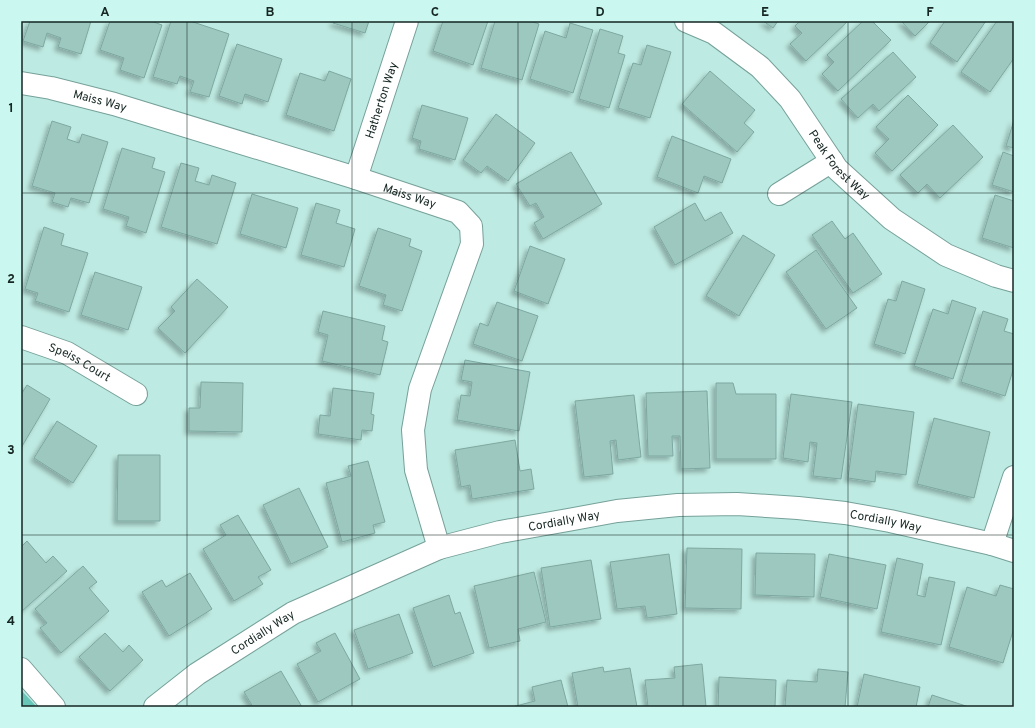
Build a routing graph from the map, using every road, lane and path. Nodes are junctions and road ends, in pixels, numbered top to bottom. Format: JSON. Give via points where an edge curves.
{"nodes":[{"id":1,"x":406,"y":21,"type":"edge"},
{"id":2,"x":686,"y":21,"type":"edge"},
{"id":3,"x":21,"y":83,"type":"edge"},
{"id":4,"x":832,"y":161,"type":"junction"},
{"id":5,"x":356,"y":178,"type":"junction"},
{"id":6,"x":779,"y":194,"type":"dead end"},
{"id":7,"x":1014,"y":281,"type":"edge"},
{"id":8,"x":21,"y":337,"type":"edge"},
{"id":9,"x":136,"y":394,"type":"dead end"},
{"id":10,"x":1014,"y":477,"type":"edge"},
{"id":11,"x":992,"y":544,"type":"junction"},
{"id":12,"x":439,"y":548,"type":"junction"},
{"id":13,"x":1014,"y":551,"type":"edge"},
{"id":14,"x":21,"y":670,"type":"edge"},
{"id":15,"x":54,"y":707,"type":"edge"},
{"id":16,"x":155,"y":707,"type":"edge"}],
"edges":[{"from":1,"to":5,"type":"street","name":"Hatherton Way"},
{"from":2,"to":4,"type":"street","name":"Peak Forest Way","via":[[714,33],[760,67],[790,99]]},
{"from":3,"to":5,"type":"street","name":"Maiss Way","via":[[114,104]]},
{"from":4,"to":6,"type":"street"},
{"from":4,"to":7,"type":"street","name":"Peak Forest Way","via":[[837,169],[892,219],[946,255]]},
{"from":5,"to":12,"type":"street","name":"Maiss Way","via":[[458,212],[470,226],[472,244],[420,389],[413,430],[416,470]]},
{"from":8,"to":9,"type":"street","name":"Speiss Court","via":[[66,353]]},
{"from":10,"to":11,"type":"street"},
{"from":11,"to":12,"type":"street","name":"Cordially Way","via":[[845,513],[722,504],[617,511],[500,532]]},
{"from":11,"to":13,"type":"street","name":"Cordially Way"},
{"from":12,"to":16,"type":"street","name":"Cordially Way","via":[[293,613],[197,674]]},
{"from":14,"to":15,"type":"street"}]}
